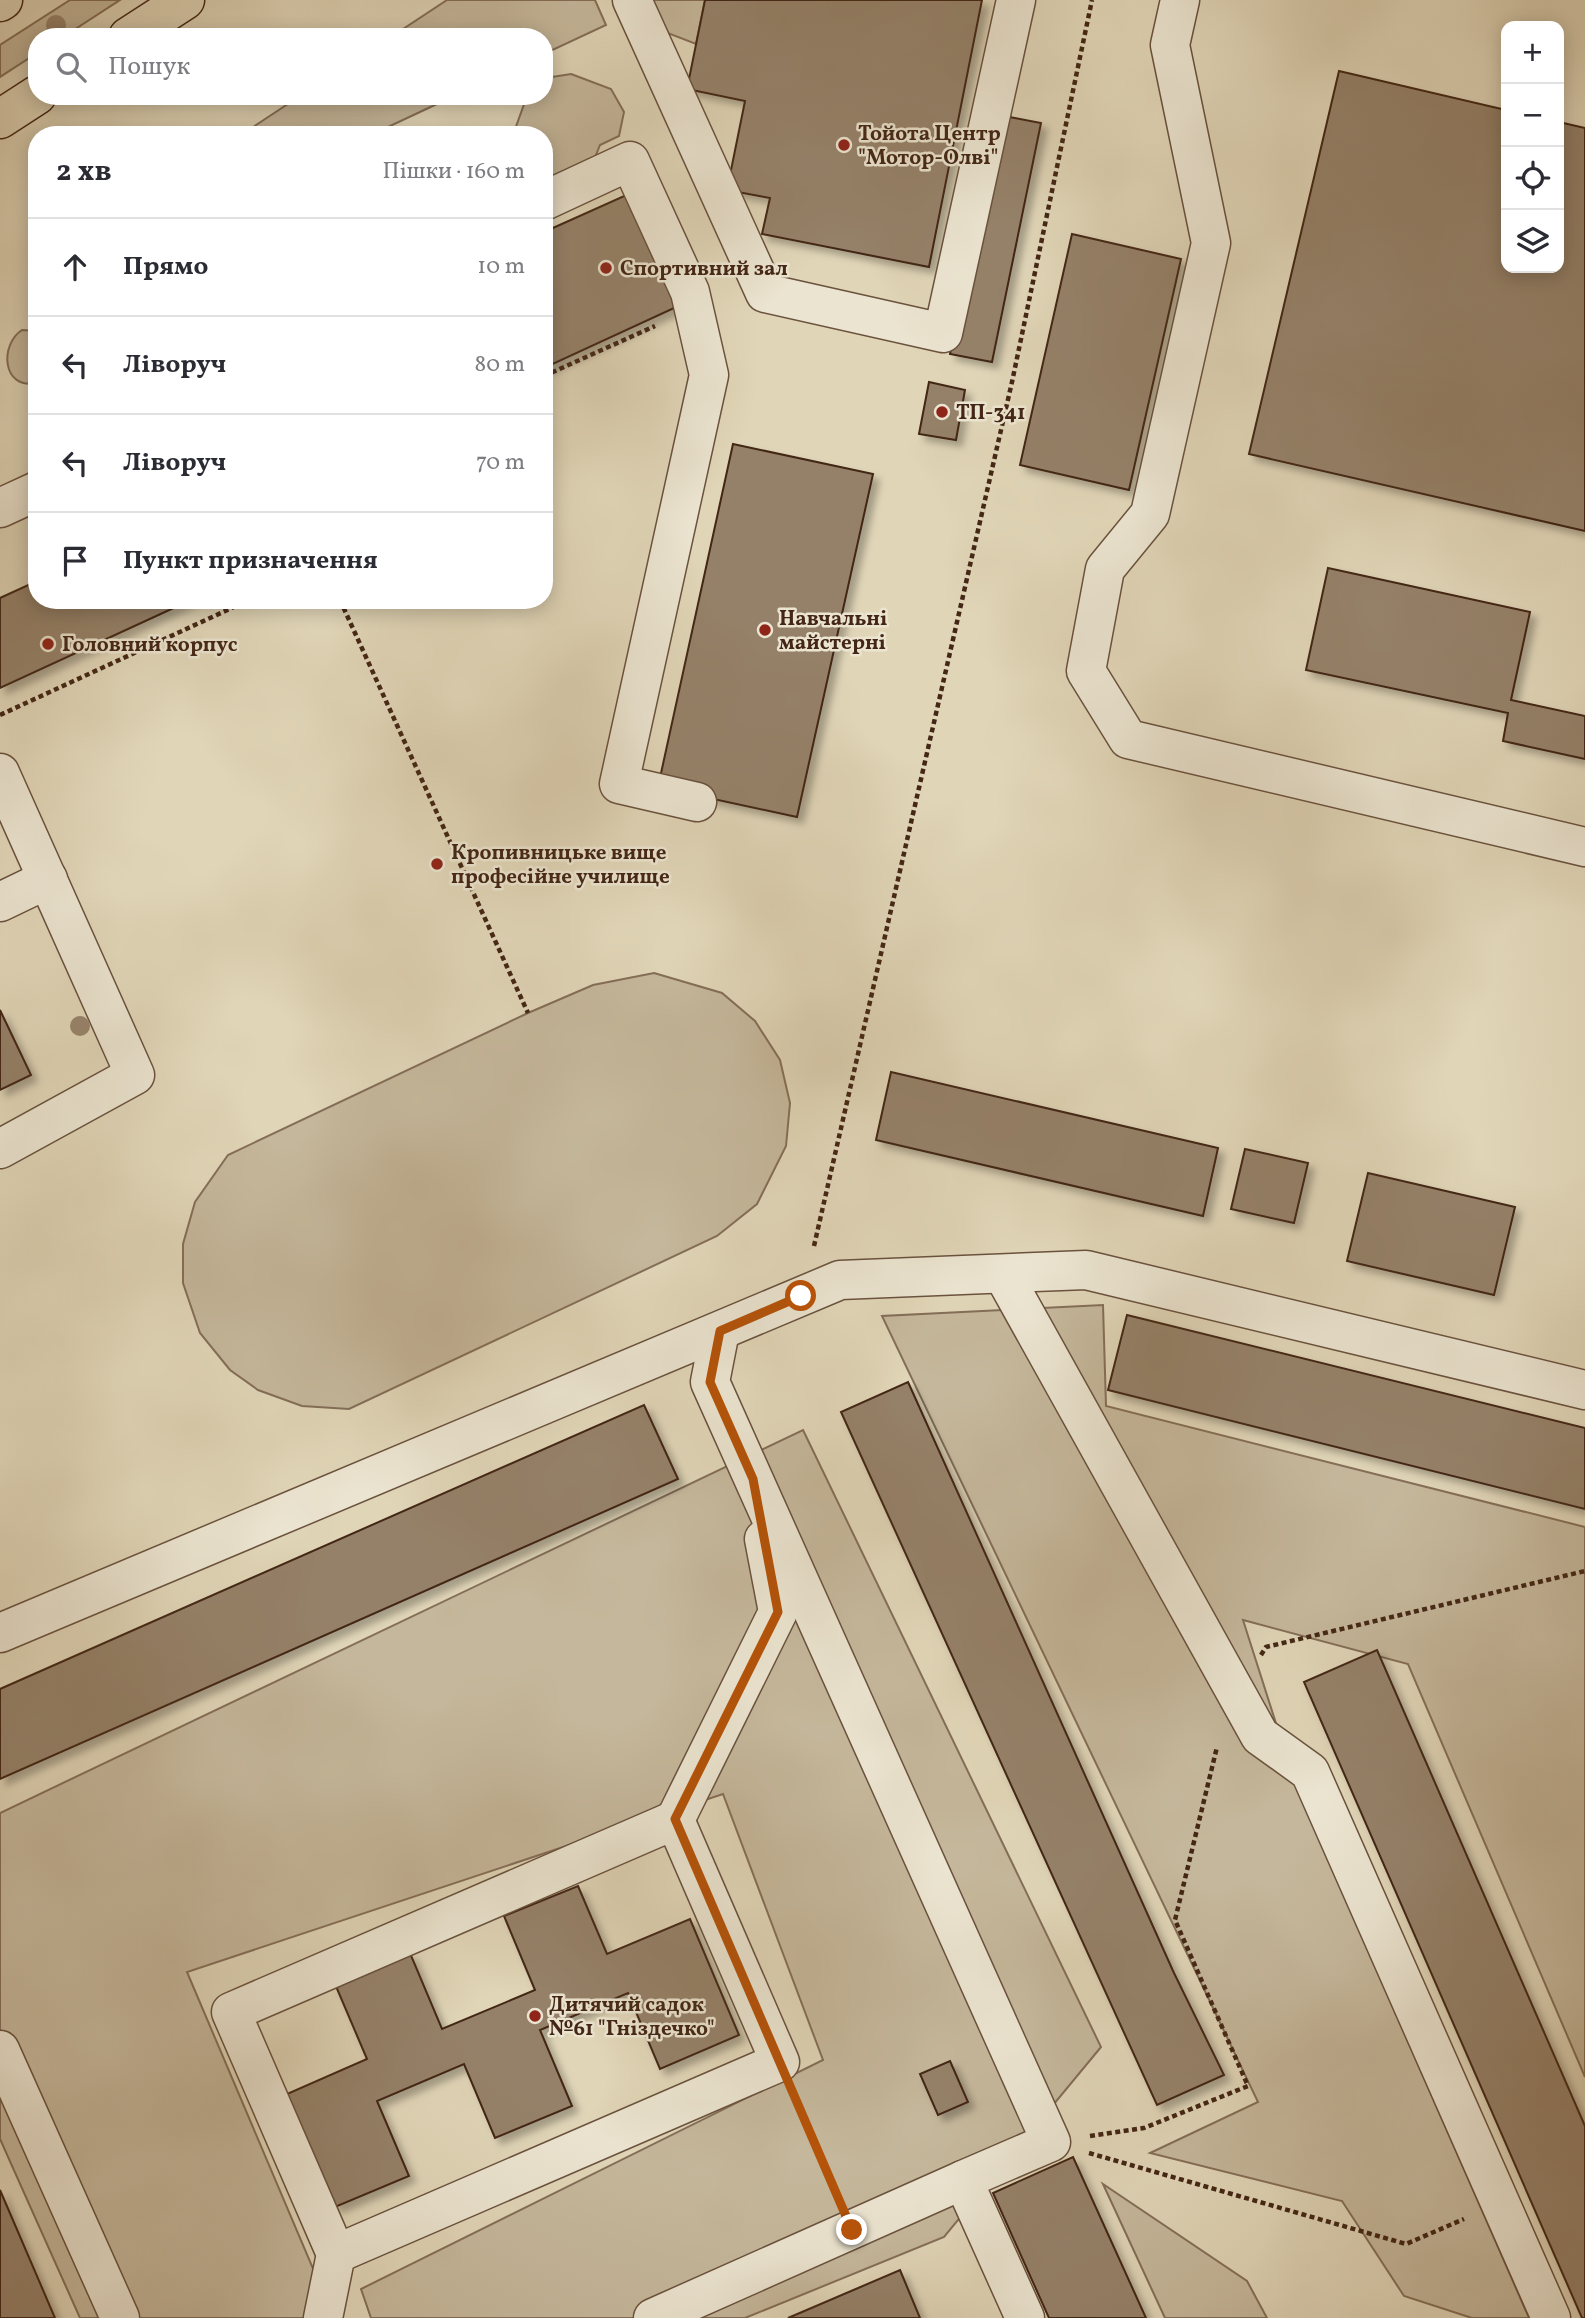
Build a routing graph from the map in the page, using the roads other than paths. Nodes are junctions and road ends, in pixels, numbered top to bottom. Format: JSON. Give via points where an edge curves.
{"nodes":[{"id":1,"x":185,"y":0,"type":"edge"},
{"id":2,"x":632,"y":0,"type":"edge"},
{"id":3,"x":1016,"y":0,"type":"edge"},
{"id":4,"x":1180,"y":0,"type":"edge"},
{"id":5,"x":142,"y":28,"type":"edge"},
{"id":6,"x":28,"y":101,"type":"edge"},
{"id":7,"x":0,"y":119,"type":"edge"},
{"id":8,"x":553,"y":197,"type":"edge"},
{"id":9,"x":28,"y":495,"type":"edge"},
{"id":10,"x":0,"y":508,"type":"edge"},
{"id":11,"x":0,"y":773,"type":"edge"},
{"id":12,"x":697,"y":802,"type":"dead end"},
{"id":13,"x":1585,"y":847,"type":"edge"},
{"id":14,"x":48,"y":879,"type":"junction"},
{"id":15,"x":0,"y":902,"type":"edge"},
{"id":16,"x":0,"y":1149,"type":"edge"},
{"id":17,"x":1003,"y":1274,"type":"junction"},
{"id":18,"x":720,"y":1331,"type":"junction"},
{"id":19,"x":1585,"y":1390,"type":"edge"},
{"id":20,"x":753,"y":1479,"type":"junction"},
{"id":21,"x":0,"y":1633,"type":"edge"},
{"id":22,"x":675,"y":1819,"type":"junction"},
{"id":23,"x":0,"y":2050,"type":"edge"},
{"id":24,"x":963,"y":2180,"type":"junction"},
{"id":25,"x":336,"y":2254,"type":"junction"},
{"id":26,"x":120,"y":2318,"type":"edge"},
{"id":27,"x":323,"y":2318,"type":"edge"},
{"id":28,"x":653,"y":2318,"type":"edge"},
{"id":29,"x":1025,"y":2318,"type":"edge"},
{"id":30,"x":1551,"y":2318,"type":"edge"}],
"edges":[{"from":1,"to":5,"type":"main road"},
{"from":2,"to":3,"type":"lane","via":[[765,293],[943,333]]},
{"from":4,"to":13,"type":"lane","via":[[1170,45],[1211,243],[1150,514],[1105,569],[1086,671],[1128,739]]},
{"from":6,"to":7,"type":"main road"},
{"from":8,"to":12,"type":"lane","via":[[630,161],[694,308],[709,375],[619,784]]},
{"from":9,"to":10,"type":"lane"},
{"from":11,"to":14,"type":"lane"},
{"from":14,"to":15,"type":"lane"},
{"from":14,"to":16,"type":"lane","via":[[135,1075]]},
{"from":17,"to":18,"type":"lane","via":[[840,1280]]},
{"from":17,"to":19,"type":"lane","via":[[1086,1270]]},
{"from":17,"to":30,"type":"lane","via":[[1260,1736],[1310,1772]]},
{"from":18,"to":20,"type":"lane","via":[[710,1382]]},
{"from":18,"to":21,"type":"lane"},
{"from":20,"to":22,"type":"lane","via":[[778,1612]]},
{"from":20,"to":24,"type":"lane","via":[[1051,2142]]},
{"from":22,"to":25,"type":"lane","via":[[780,2062]]},
{"from":22,"to":25,"type":"lane","via":[[230,2012]]},
{"from":23,"to":26,"type":"lane"},
{"from":24,"to":28,"type":"lane"},
{"from":24,"to":29,"type":"lane"},
{"from":25,"to":27,"type":"lane"}]}
